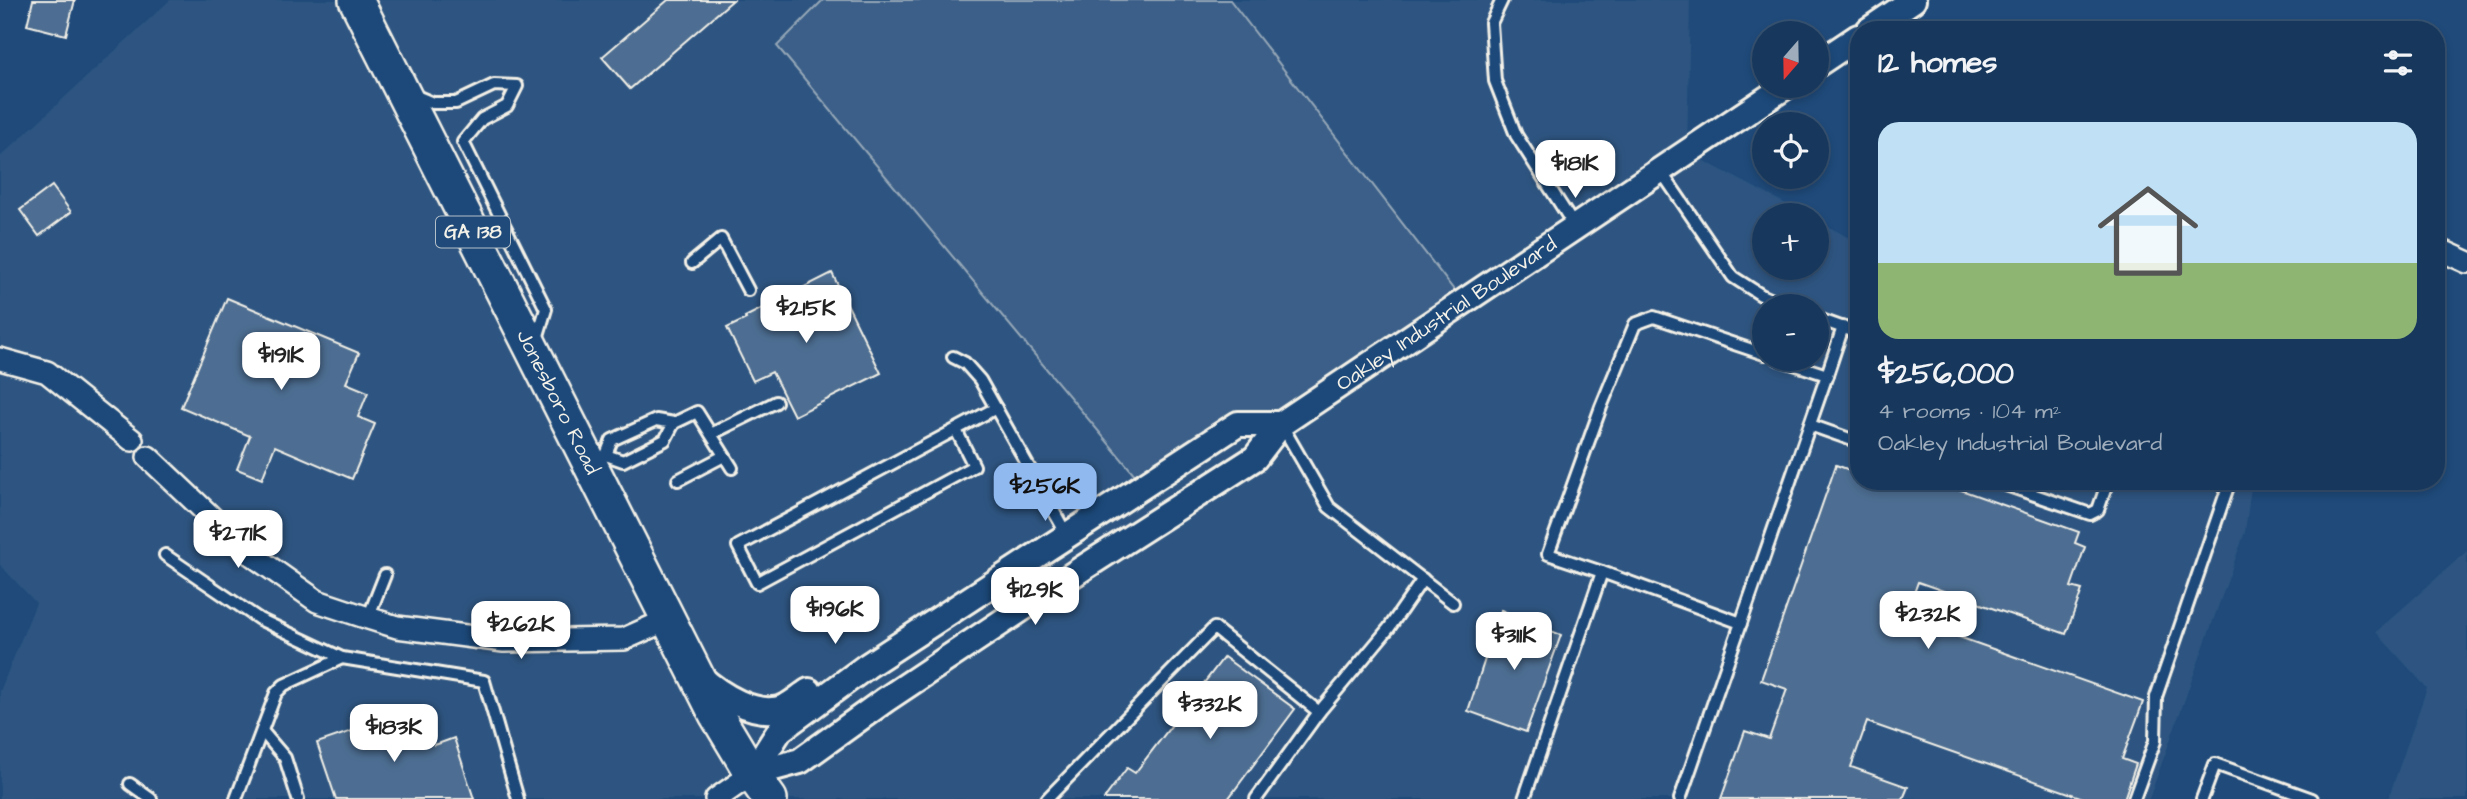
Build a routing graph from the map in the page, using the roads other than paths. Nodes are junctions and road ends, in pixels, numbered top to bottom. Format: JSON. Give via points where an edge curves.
{"nodes":[{"id":1,"x":356,"y":0,"type":"edge"},
{"id":2,"x":1502,"y":0,"type":"edge"},
{"id":3,"x":1913,"y":0,"type":"edge"},
{"id":4,"x":1882,"y":21,"type":"edge"},
{"id":5,"x":1850,"y":42,"type":"edge"},
{"id":6,"x":1829,"y":56,"type":"edge"},
{"id":7,"x":401,"y":90,"type":"junction"},
{"id":8,"x":1768,"y":98,"type":"edge"},
{"id":9,"x":1660,"y":170,"type":"junction"},
{"id":10,"x":1575,"y":227,"type":"junction"},
{"id":11,"x":2445,"y":252,"type":"edge"},
{"id":12,"x":2467,"y":262,"type":"edge"},
{"id":13,"x":692,"y":263,"type":"dead end"},
{"id":14,"x":748,"y":290,"type":"dead end"},
{"id":15,"x":1759,"y":294,"type":"edge"},
{"id":16,"x":1829,"y":322,"type":"edge"},
{"id":17,"x":1843,"y":327,"type":"junction"},
{"id":18,"x":1850,"y":330,"type":"edge"},
{"id":19,"x":1752,"y":350,"type":"edge"},
{"id":20,"x":533,"y":352,"type":"junction"},
{"id":21,"x":953,"y":356,"type":"dead end"},
{"id":22,"x":0,"y":359,"type":"edge"},
{"id":23,"x":1815,"y":371,"type":"edge"},
{"id":24,"x":1827,"y":375,"type":"junction"},
{"id":25,"x":776,"y":402,"type":"dead end"},
{"id":26,"x":996,"y":408,"type":"junction"},
{"id":27,"x":674,"y":423,"type":"junction"},
{"id":28,"x":1281,"y":424,"type":"junction"},
{"id":29,"x":1810,"y":425,"type":"junction"},
{"id":30,"x":956,"y":430,"type":"junction"},
{"id":31,"x":711,"y":434,"type":"junction"},
{"id":32,"x":1850,"y":439,"type":"edge"},
{"id":33,"x":132,"y":440,"type":"dead end"},
{"id":34,"x":724,"y":456,"type":"junction"},
{"id":35,"x":148,"y":457,"type":"dead end"},
{"id":36,"x":598,"y":460,"type":"junction"},
{"id":37,"x":732,"y":468,"type":"dead end"},
{"id":38,"x":678,"y":480,"type":"dead end"},
{"id":39,"x":2020,"y":490,"type":"edge"},
{"id":40,"x":2105,"y":490,"type":"edge"},
{"id":41,"x":2227,"y":490,"type":"edge"},
{"id":42,"x":1068,"y":536,"type":"junction"},
{"id":43,"x":165,"y":555,"type":"dead end"},
{"id":44,"x":1602,"y":572,"type":"junction"},
{"id":45,"x":386,"y":575,"type":"dead end"},
{"id":46,"x":1423,"y":579,"type":"junction"},
{"id":47,"x":1453,"y":603,"type":"dead end"},
{"id":48,"x":961,"y":605,"type":"junction"},
{"id":49,"x":368,"y":618,"type":"junction"},
{"id":50,"x":669,"y":619,"type":"junction"},
{"id":51,"x":1741,"y":622,"type":"junction"},
{"id":52,"x":342,"y":658,"type":"junction"},
{"id":53,"x":695,"y":673,"type":"junction"},
{"id":54,"x":1319,"y":712,"type":"junction"},
{"id":55,"x":262,"y":731,"type":"junction"},
{"id":56,"x":130,"y":784,"type":"dead end"},
{"id":57,"x":761,"y":786,"type":"edge"},
{"id":58,"x":151,"y":799,"type":"edge"},
{"id":59,"x":236,"y":799,"type":"edge"},
{"id":60,"x":298,"y":799,"type":"edge"},
{"id":61,"x":518,"y":799,"type":"edge"},
{"id":62,"x":716,"y":799,"type":"edge"},
{"id":63,"x":1047,"y":799,"type":"edge"},
{"id":64,"x":1256,"y":799,"type":"edge"},
{"id":65,"x":1524,"y":799,"type":"edge"},
{"id":66,"x":1680,"y":799,"type":"edge"},
{"id":67,"x":2134,"y":799,"type":"edge"},
{"id":68,"x":2202,"y":799,"type":"edge"},
{"id":69,"x":2312,"y":799,"type":"edge"}],
"edges":[{"from":1,"to":7,"type":"highway","name":"Jonesboro Road","number":"GA 138"},
{"from":2,"to":10,"type":"lane","via":[[1491,23],[1495,81],[1516,135]]},
{"from":3,"to":4,"type":"street"},
{"from":5,"to":6,"type":"street"},
{"from":7,"to":20,"type":"highway","name":"Jonesboro Road","number":"GA 138"},
{"from":7,"to":20,"type":"lane","via":[[433,103],[456,103],[494,85],[517,86],[507,106],[482,119],[463,142],[546,309]]},
{"from":8,"to":9,"type":"street","name":"Oakley Industrial Boulevard"},
{"from":9,"to":10,"type":"street","name":"Oakley Industrial Boulevard"},
{"from":9,"to":15,"type":"lane","via":[[1733,277]]},
{"from":10,"to":28,"type":"street","name":"Oakley Industrial Boulevard"},
{"from":11,"to":12,"type":"street"},
{"from":13,"to":14,"type":"lane","via":[[721,239]]},
{"from":16,"to":17,"type":"lane"},
{"from":17,"to":18,"type":"lane"},
{"from":17,"to":24,"type":"lane"},
{"from":19,"to":44,"type":"lane","via":[[1654,317],[1635,324],[1548,554]]},
{"from":20,"to":36,"type":"highway","name":"Jonesboro Road","number":"GA 138"},
{"from":21,"to":26,"type":"lane","via":[[980,380]]},
{"from":22,"to":33,"type":"street","via":[[47,372]]},
{"from":23,"to":24,"type":"lane"},
{"from":24,"to":29,"type":"lane"},
{"from":25,"to":31,"type":"lane"},
{"from":26,"to":30,"type":"lane"},
{"from":26,"to":42,"type":"lane"},
{"from":27,"to":31,"type":"lane","via":[[697,412]]},
{"from":27,"to":36,"type":"lane","via":[[656,420],[612,440]]},
{"from":27,"to":36,"type":"lane","via":[[666,440],[623,461]]},
{"from":28,"to":42,"type":"street","name":"Oakley Industrial Boulevard","via":[[1238,424]]},
{"from":28,"to":46,"type":"lane","via":[[1329,507]]},
{"from":28,"to":57,"type":"street","name":"Oakley Industrial Boulevard","via":[[1255,458]]},
{"from":29,"to":32,"type":"lane"},
{"from":29,"to":51,"type":"lane"},
{"from":30,"to":30,"type":"lane","via":[[738,546],[757,583],[974,466]]},
{"from":31,"to":34,"type":"lane"},
{"from":34,"to":37,"type":"lane"},
{"from":34,"to":38,"type":"lane"},
{"from":35,"to":49,"type":"street","via":[[248,552],[317,601]]},
{"from":36,"to":50,"type":"highway","name":"Jonesboro Road","number":"GA 138"},
{"from":39,"to":40,"type":"lane","via":[[2090,514],[2098,510]]},
{"from":41,"to":67,"type":"lane","via":[[2156,697],[2155,741]]},
{"from":42,"to":48,"type":"street","name":"Oakley Industrial Boulevard"},
{"from":43,"to":52,"type":"lane","via":[[259,619]]},
{"from":44,"to":51,"type":"lane"},
{"from":44,"to":65,"type":"lane"},
{"from":45,"to":49,"type":"lane"},
{"from":46,"to":47,"type":"lane"},
{"from":46,"to":54,"type":"lane"},
{"from":48,"to":53,"type":"street","via":[[936,604],[785,707],[755,708],[711,687]]},
{"from":48,"to":57,"type":"street","name":"Oakley Industrial Boulevard","via":[[780,730]]},
{"from":49,"to":50,"type":"street","via":[[397,627],[504,640],[624,639]]},
{"from":50,"to":53,"type":"highway","name":"Jonesboro Road","number":"GA 138"},
{"from":51,"to":66,"type":"lane"},
{"from":52,"to":55,"type":"lane","via":[[284,685],[276,693]]},
{"from":52,"to":61,"type":"lane","via":[[484,681]]},
{"from":53,"to":57,"type":"highway","name":"Jonesboro Road","number":"GA 138"},
{"from":54,"to":63,"type":"lane","via":[[1214,628]]},
{"from":54,"to":64,"type":"lane"},
{"from":55,"to":59,"type":"lane"},
{"from":55,"to":60,"type":"lane","via":[[285,758]]},
{"from":56,"to":58,"type":"lane"},
{"from":57,"to":62,"type":"street","name":"Oakley Industrial Boulevard"},
{"from":68,"to":69,"type":"lane","via":[[2215,764]]}]}
